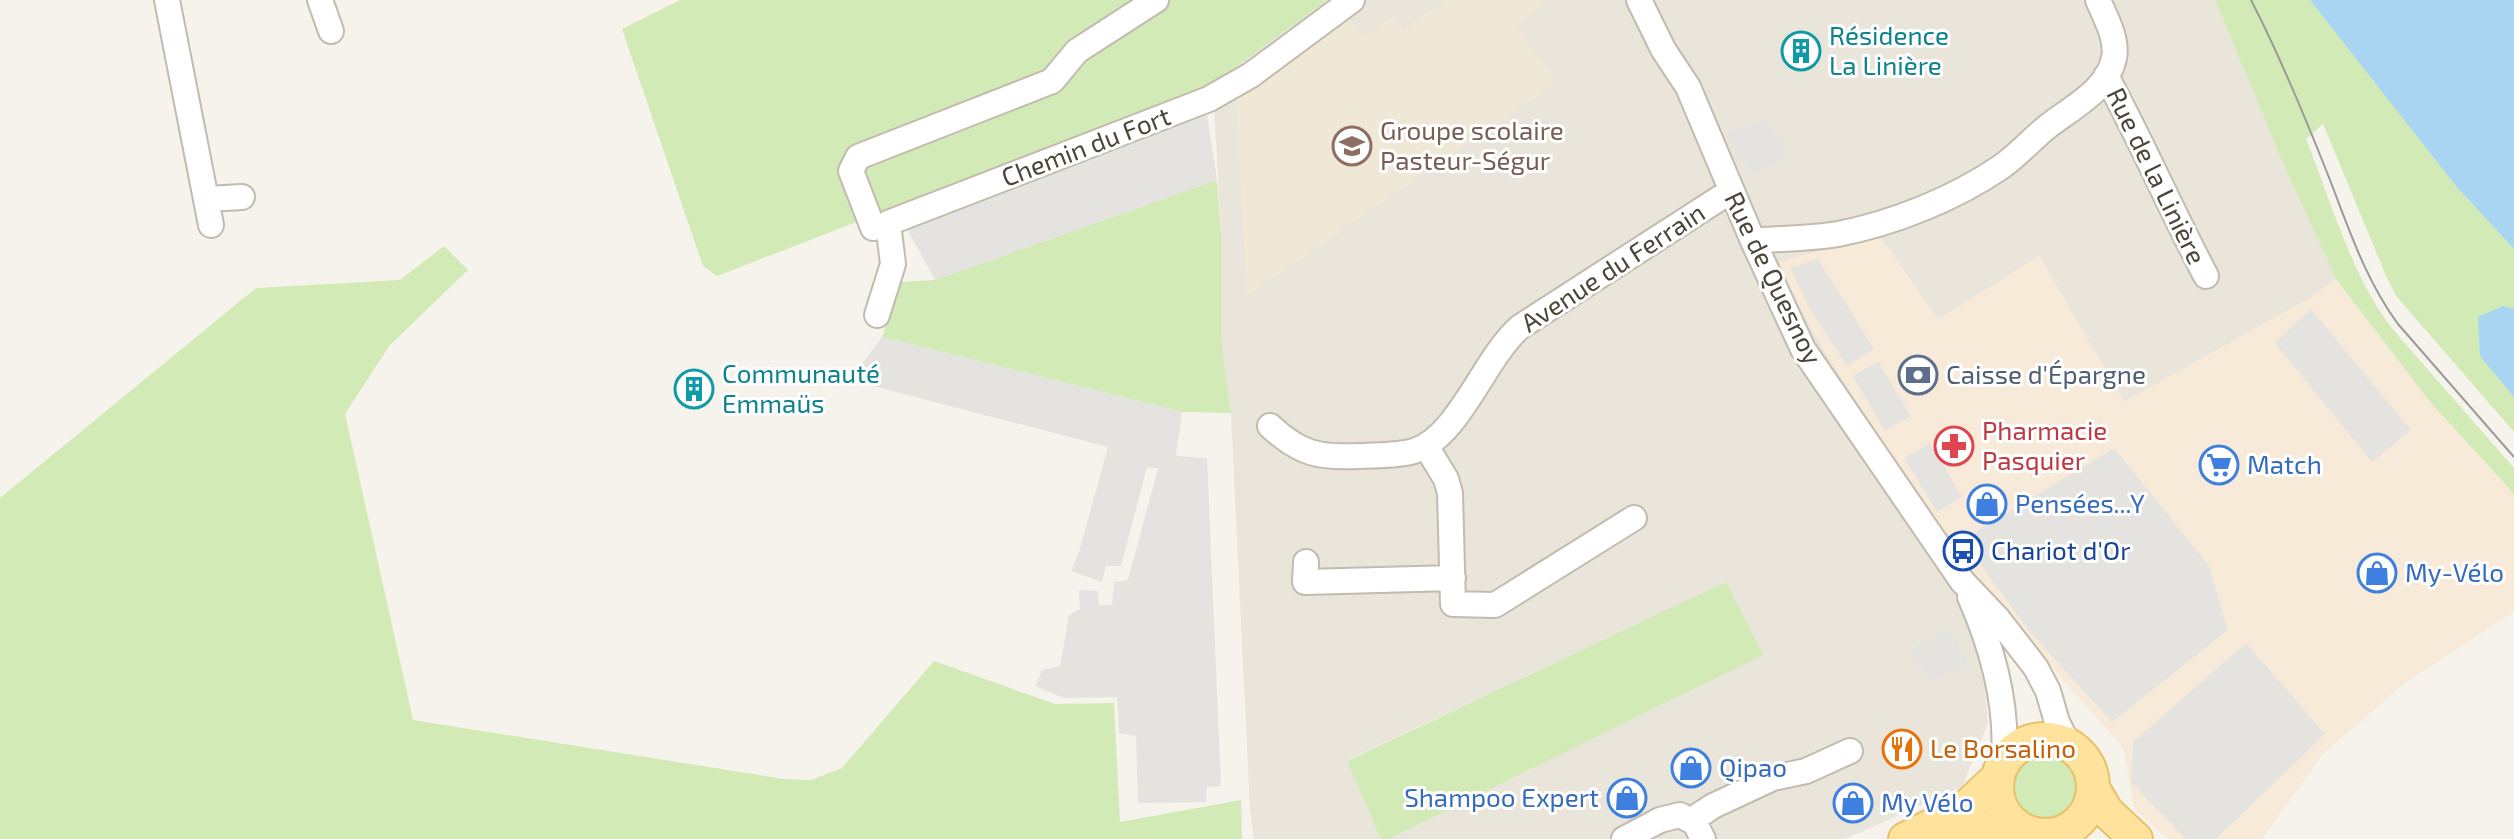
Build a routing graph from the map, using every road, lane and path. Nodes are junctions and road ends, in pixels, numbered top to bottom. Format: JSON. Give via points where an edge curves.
{"nodes":[{"id":1,"x":167,"y":0,"type":"edge"},
{"id":2,"x":320,"y":0,"type":"edge"},
{"id":3,"x":1156,"y":0,"type":"edge"},
{"id":4,"x":1352,"y":0,"type":"edge"},
{"id":5,"x":1639,"y":0,"type":"edge"},
{"id":6,"x":2098,"y":0,"type":"edge"},
{"id":7,"x":331,"y":31,"type":"dead end"},
{"id":8,"x":2106,"y":76,"type":"junction"},
{"id":9,"x":1732,"y":193,"type":"junction"},
{"id":10,"x":242,"y":197,"type":"dead end"},
{"id":11,"x":207,"y":199,"type":"junction"},
{"id":12,"x":211,"y":225,"type":"dead end"},
{"id":13,"x":873,"y":228,"type":"dead end"},
{"id":14,"x":1753,"y":241,"type":"junction"},
{"id":15,"x":2206,"y":276,"type":"dead end"},
{"id":16,"x":877,"y":315,"type":"dead end"},
{"id":17,"x":1270,"y":426,"type":"dead end"},
{"id":18,"x":1426,"y":446,"type":"junction"},
{"id":19,"x":1634,"y":518,"type":"dead end"},
{"id":20,"x":1306,"y":562,"type":"dead end"},
{"id":21,"x":1453,"y":578,"type":"junction"},
{"id":22,"x":1962,"y":581,"type":"junction"},
{"id":23,"x":2068,"y":744,"type":"junction"},
{"id":24,"x":1850,"y":751,"type":"dead end"},
{"id":25,"x":2001,"y":769,"type":"junction"},
{"id":26,"x":2093,"y":788,"type":"junction"},
{"id":27,"x":2026,"y":831,"type":"junction"},
{"id":28,"x":2061,"y":832,"type":"junction"},
{"id":29,"x":1701,"y":833,"type":"edge"},
{"id":30,"x":1624,"y":839,"type":"edge"},
{"id":31,"x":1905,"y":839,"type":"edge"},
{"id":32,"x":1949,"y":839,"type":"edge"},
{"id":33,"x":2097,"y":839,"type":"edge"},
{"id":34,"x":2136,"y":839,"type":"edge"}],
"edges":[{"from":1,"to":11,"type":"street"},
{"from":2,"to":7,"type":"street"},
{"from":3,"to":13,"type":"street","via":[[1077,51],[1052,81],[858,157],[851,171]]},
{"from":4,"to":16,"type":"street","name":"Chemin du Fort","via":[[1251,75],[1209,99],[888,223],[893,264]]},
{"from":5,"to":9,"type":"street","name":"Rue de Quesnoy","via":[[1688,87]]},
{"from":6,"to":8,"type":"street","name":"Rue de la Linière","via":[[2114,46],[2114,62]]},
{"from":8,"to":14,"type":"street","name":"Rue de la Linière","via":[[2015,157],[1946,198],[1849,231]]},
{"from":8,"to":15,"type":"street","name":"Rue de la Linière"},
{"from":9,"to":14,"type":"street","name":"Rue de Quesnoy"},
{"from":9,"to":18,"type":"street","name":"Avenue du Ferrain","via":[[1520,327],[1451,422]]},
{"from":10,"to":11,"type":"street"},
{"from":11,"to":12,"type":"street"},
{"from":14,"to":22,"type":"street","name":"Rue de Quesnoy","via":[[1803,349]]},
{"from":17,"to":18,"type":"street","via":[[1304,452],[1320,456],[1401,454]]},
{"from":18,"to":21,"type":"street","via":[[1450,493]]},
{"from":19,"to":21,"type":"street","via":[[1495,605],[1453,604]]},
{"from":20,"to":21,"type":"street","via":[[1305,582]]},
{"from":22,"to":23,"type":"street","name":"Rue de Quesnoy","via":[[2036,668]]},
{"from":22,"to":25,"type":"street","name":"Rue de Quesnoy","via":[[1997,674],[2004,717]]},
{"from":23,"to":25,"type":"main road","via":[[2037,739],[2018,746]]},
{"from":23,"to":26,"type":"main road","via":[[2087,763]]},
{"from":24,"to":29,"type":"street","via":[[1713,806]]},
{"from":25,"to":27,"type":"main road","via":[[1997,794],[2002,810]]},
{"from":25,"to":31,"type":"main road","via":[[1964,809]]},
{"from":26,"to":28,"type":"main road","via":[[2084,815]]},
{"from":26,"to":34,"type":"main road","via":[[2107,812]]},
{"from":27,"to":28,"type":"main road"},
{"from":27,"to":32,"type":"main road","via":[[1986,828]]},
{"from":28,"to":33,"type":"main road"},
{"from":29,"to":30,"type":"street","via":[[1680,815]]}]}
